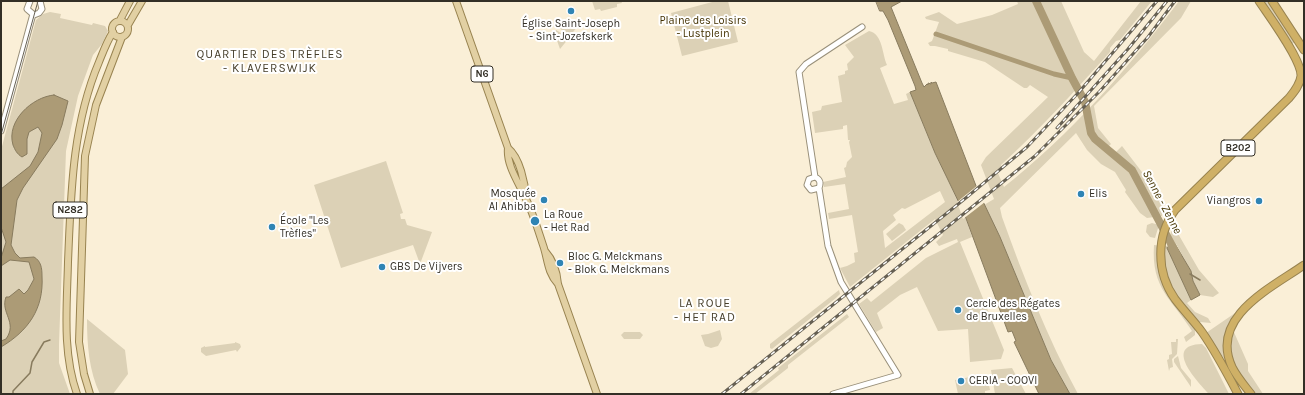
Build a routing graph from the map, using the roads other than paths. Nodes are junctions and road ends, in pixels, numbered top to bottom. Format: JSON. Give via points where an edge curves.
{"nodes":[{"id":1,"x":30,"y":1,"type":"edge"},
{"id":2,"x":40,"y":1,"type":"edge"},
{"id":3,"x":130,"y":1,"type":"edge"},
{"id":4,"x":142,"y":1,"type":"edge"},
{"id":5,"x":456,"y":1,"type":"edge"},
{"id":6,"x":1259,"y":1,"type":"edge"},
{"id":7,"x":1272,"y":1,"type":"edge"},
{"id":8,"x":33,"y":14,"type":"junction"},
{"id":9,"x":120,"y":20,"type":"junction"},
{"id":10,"x":128,"y":25,"type":"junction"},
{"id":11,"x":862,"y":27,"type":"dead end"},
{"id":12,"x":113,"y":32,"type":"junction"},
{"id":13,"x":122,"y":37,"type":"junction"},
{"id":14,"x":1304,"y":50,"type":"edge"},
{"id":15,"x":1,"y":130,"type":"edge"},
{"id":16,"x":815,"y":177,"type":"junction"},
{"id":17,"x":819,"y":188,"type":"junction"},
{"id":18,"x":1304,"y":265,"type":"edge"},
{"id":19,"x":77,"y":394,"type":"edge"},
{"id":20,"x":90,"y":394,"type":"edge"},
{"id":21,"x":597,"y":394,"type":"edge"},
{"id":22,"x":833,"y":394,"type":"edge"},
{"id":23,"x":1238,"y":394,"type":"edge"},
{"id":24,"x":1251,"y":394,"type":"edge"}],
"edges":[{"from":1,"to":8,"type":"street","via":[[27,9]]},
{"from":2,"to":8,"type":"street","via":[[42,9],[39,13]]},
{"from":3,"to":9,"type":"main road","number":"N282"},
{"from":4,"to":10,"type":"main road","number":"N282"},
{"from":5,"to":21,"type":"main road","number":"N6","via":[[508,148],[513,152],[526,187],[526,198],[546,251],[550,274],[558,284]]},
{"from":6,"to":23,"type":"highway","number":"B202","via":[[1295,56],[1301,76],[1297,87],[1289,98],[1175,210],[1164,229],[1161,242],[1162,268],[1169,289],[1212,347]]},
{"from":7,"to":14,"type":"highway"},
{"from":8,"to":15,"type":"street"},
{"from":9,"to":10,"type":"main road"},
{"from":9,"to":12,"type":"main road","number":"N282","via":[[113,25]]},
{"from":10,"to":13,"type":"main road","number":"N282","via":[[128,32]]},
{"from":11,"to":16,"type":"street","via":[[806,64],[799,72]]},
{"from":12,"to":13,"type":"main road"},
{"from":12,"to":19,"type":"main road","number":"N282","via":[[87,92],[71,175],[67,342],[69,366]]},
{"from":13,"to":20,"type":"main road","number":"N282","via":[[96,105],[87,142],[83,178],[79,342]]},
{"from":16,"to":17,"type":"street","via":[[820,182]]},
{"from":16,"to":17,"type":"street","via":[[809,179],[807,185],[811,190]]},
{"from":17,"to":22,"type":"street","via":[[828,246],[841,282],[898,375]]},
{"from":18,"to":24,"type":"highway","via":[[1253,300],[1233,322],[1229,331],[1228,348],[1232,366]]}]}
